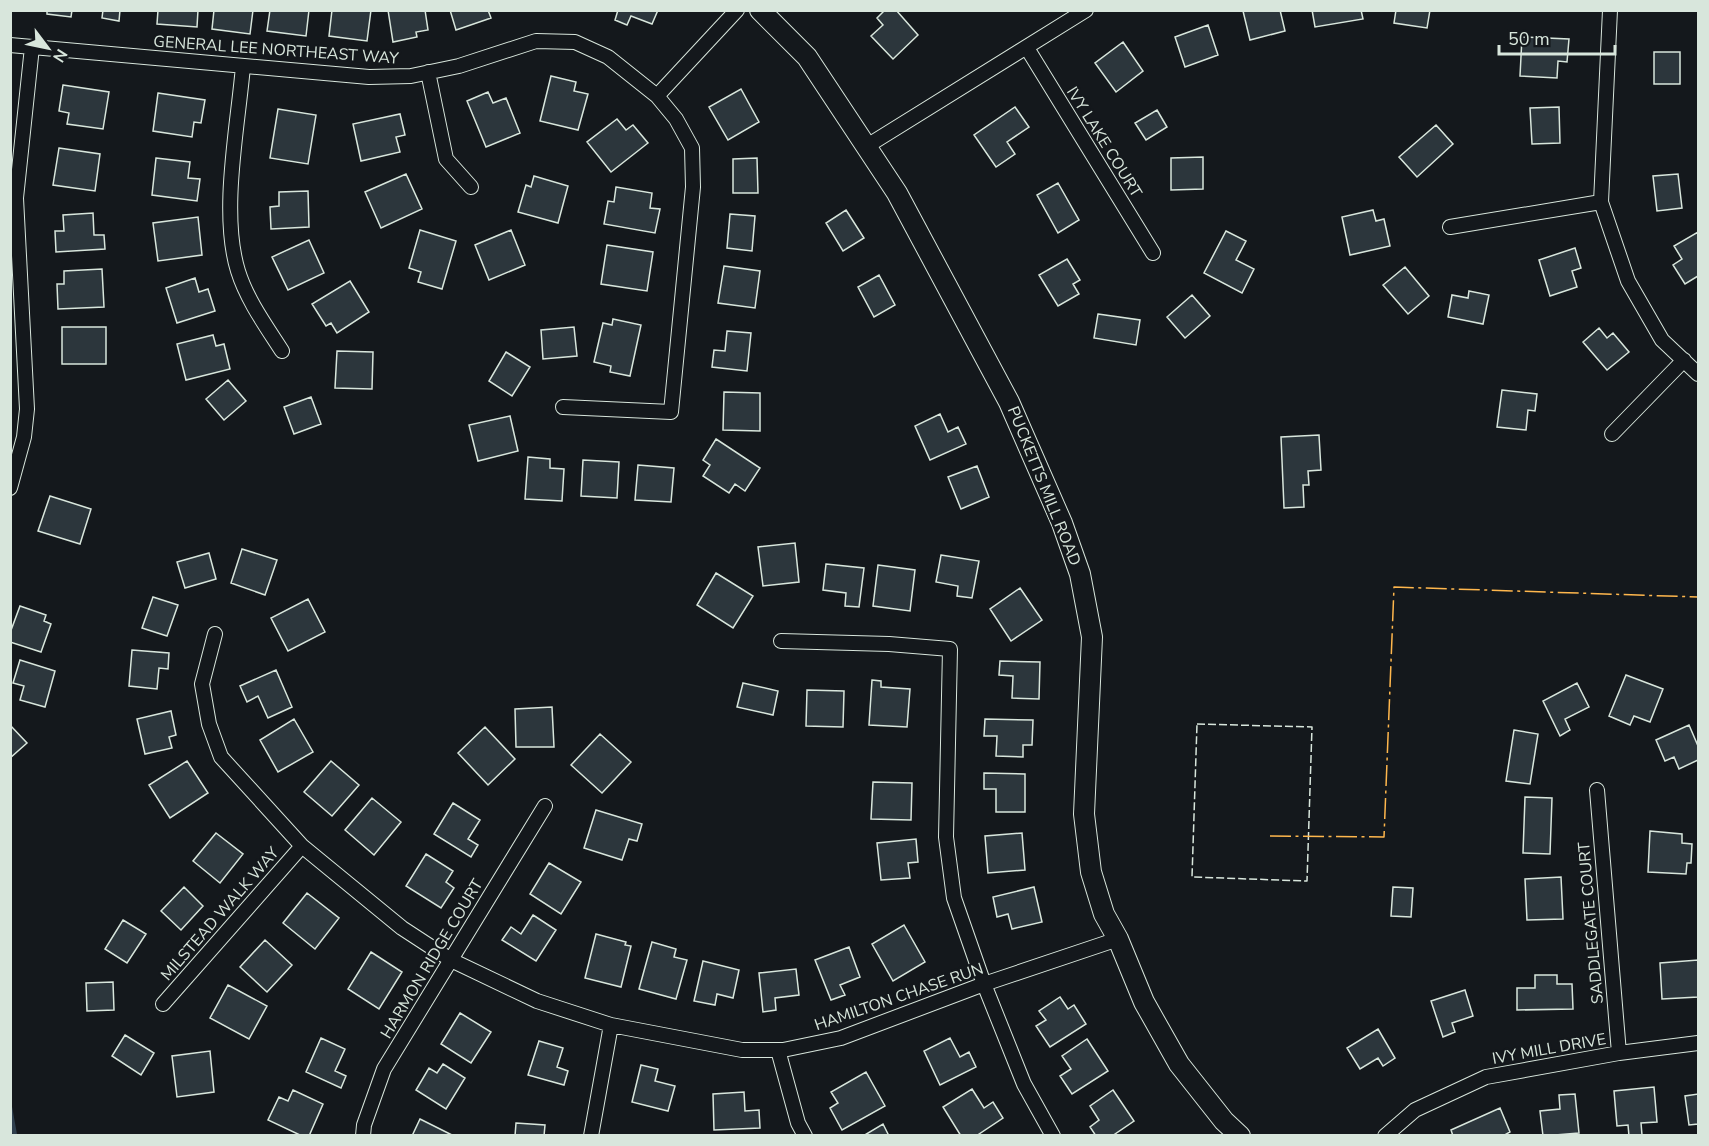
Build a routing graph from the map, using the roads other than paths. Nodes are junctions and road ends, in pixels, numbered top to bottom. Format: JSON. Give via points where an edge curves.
{"nodes":[{"id":1,"x":737,"y":10,"type":"edge"},
{"id":2,"x":760,"y":10,"type":"edge"},
{"id":3,"x":1086,"y":10,"type":"edge"},
{"id":4,"x":1610,"y":10,"type":"edge"},
{"id":5,"x":10,"y":45,"type":"edge"},
{"id":6,"x":32,"y":47,"type":"junction"},
{"id":7,"x":1027,"y":48,"type":"junction"},
{"id":8,"x":243,"y":66,"type":"junction"},
{"id":9,"x":428,"y":72,"type":"junction"},
{"id":10,"x":657,"y":96,"type":"junction"},
{"id":11,"x":867,"y":146,"type":"junction"},
{"id":12,"x":471,"y":187,"type":"dead end"},
{"id":13,"x":1600,"y":202,"type":"junction"},
{"id":14,"x":1450,"y":227,"type":"dead end"},
{"id":15,"x":1153,"y":253,"type":"dead end"},
{"id":16,"x":16,"y":296,"type":"edge"},
{"id":17,"x":282,"y":351,"type":"dead end"},
{"id":18,"x":1684,"y":360,"type":"junction"},
{"id":19,"x":1698,"y":374,"type":"edge"},
{"id":20,"x":563,"y":407,"type":"dead end"},
{"id":21,"x":1612,"y":434,"type":"dead end"},
{"id":22,"x":10,"y":488,"type":"edge"},
{"id":23,"x":215,"y":634,"type":"dead end"},
{"id":24,"x":781,"y":641,"type":"dead end"},
{"id":25,"x":1597,"y":790,"type":"dead end"},
{"id":26,"x":545,"y":806,"type":"dead end"},
{"id":27,"x":302,"y":846,"type":"junction"},
{"id":28,"x":1118,"y":939,"type":"junction"},
{"id":29,"x":451,"y":960,"type":"junction"},
{"id":30,"x":984,"y":984,"type":"junction"},
{"id":31,"x":164,"y":1004,"type":"dead end"},
{"id":32,"x":611,"y":1025,"type":"junction"},
{"id":33,"x":1698,"y":1043,"type":"edge"},
{"id":34,"x":778,"y":1050,"type":"junction"},
{"id":35,"x":1619,"y":1053,"type":"junction"},
{"id":36,"x":363,"y":1136,"type":"edge"},
{"id":37,"x":591,"y":1136,"type":"edge"},
{"id":38,"x":805,"y":1136,"type":"edge"},
{"id":39,"x":1053,"y":1136,"type":"edge"},
{"id":40,"x":1240,"y":1136,"type":"edge"},
{"id":41,"x":1385,"y":1136,"type":"edge"}],
"edges":[{"from":1,"to":10,"type":"street"},
{"from":2,"to":11,"type":"street","name":"PUCKETTS MILL ROAD","via":[[807,57]]},
{"from":3,"to":7,"type":"street"},
{"from":4,"to":13,"type":"street"},
{"from":5,"to":6,"type":"street","name":"GENERAL LEE NORTHEAST WAY"},
{"from":6,"to":8,"type":"street","name":"GENERAL LEE NORTHEAST WAY"},
{"from":6,"to":16,"type":"street","via":[[16,198]]},
{"from":7,"to":11,"type":"street"},
{"from":7,"to":15,"type":"street","name":"IVY LAKE COURT"},
{"from":8,"to":9,"type":"street","name":"GENERAL LEE NORTHEAST WAY","via":[[369,77]]},
{"from":8,"to":17,"type":"street","via":[[230,213],[238,270],[255,308]]},
{"from":9,"to":10,"type":"street","name":"GENERAL LEE NORTHEAST WAY","via":[[536,41],[575,42],[608,57]]},
{"from":9,"to":12,"type":"street","via":[[446,159]]},
{"from":10,"to":20,"type":"street","name":"GENERAL LEE NORTHEAST WAY","via":[[692,148],[693,187],[671,412]]},
{"from":11,"to":28,"type":"street","name":"PUCKETTS MILL ROAD","via":[[897,193],[1009,402],[1080,574],[1092,637],[1084,814],[1091,872],[1104,914]]},
{"from":13,"to":14,"type":"street"},
{"from":13,"to":18,"type":"street","via":[[1628,281],[1662,340]]},
{"from":16,"to":22,"type":"street","via":[[27,409]]},
{"from":18,"to":19,"type":"street"},
{"from":18,"to":21,"type":"street"},
{"from":23,"to":27,"type":"street","name":"HAMILTON CHASE RUN","via":[[202,684],[209,724],[221,756]]},
{"from":24,"to":30,"type":"street","via":[[950,649],[946,837],[954,898]]},
{"from":25,"to":35,"type":"street","name":"SADDLEGATE COURT"},
{"from":26,"to":29,"type":"street","name":"HARMON RIDGE COURT"},
{"from":27,"to":29,"type":"street","name":"HAMILTON CHASE RUN","via":[[402,928]]},
{"from":27,"to":31,"type":"street","name":"MILSTEAD WALK WAY"},
{"from":28,"to":30,"type":"street","name":"HAMILTON CHASE RUN"},
{"from":28,"to":40,"type":"street","name":"PUCKETTS MILL ROAD","via":[[1144,1002],[1179,1064]]},
{"from":29,"to":32,"type":"street","name":"HAMILTON CHASE RUN","via":[[537,1001]]},
{"from":29,"to":36,"type":"street","name":"HARMON RIDGE COURT","via":[[384,1069]]},
{"from":30,"to":34,"type":"street","name":"HAMILTON CHASE RUN","via":[[841,1038]]},
{"from":30,"to":39,"type":"street","via":[[1024,1084]]},
{"from":32,"to":34,"type":"street","name":"HAMILTON CHASE RUN","via":[[742,1050]]},
{"from":32,"to":37,"type":"street"},
{"from":33,"to":35,"type":"street","name":"IVY MILL DRIVE"},
{"from":34,"to":38,"type":"street"},
{"from":35,"to":41,"type":"street","name":"IVY MILL DRIVE","via":[[1486,1077],[1415,1110]]}]}
